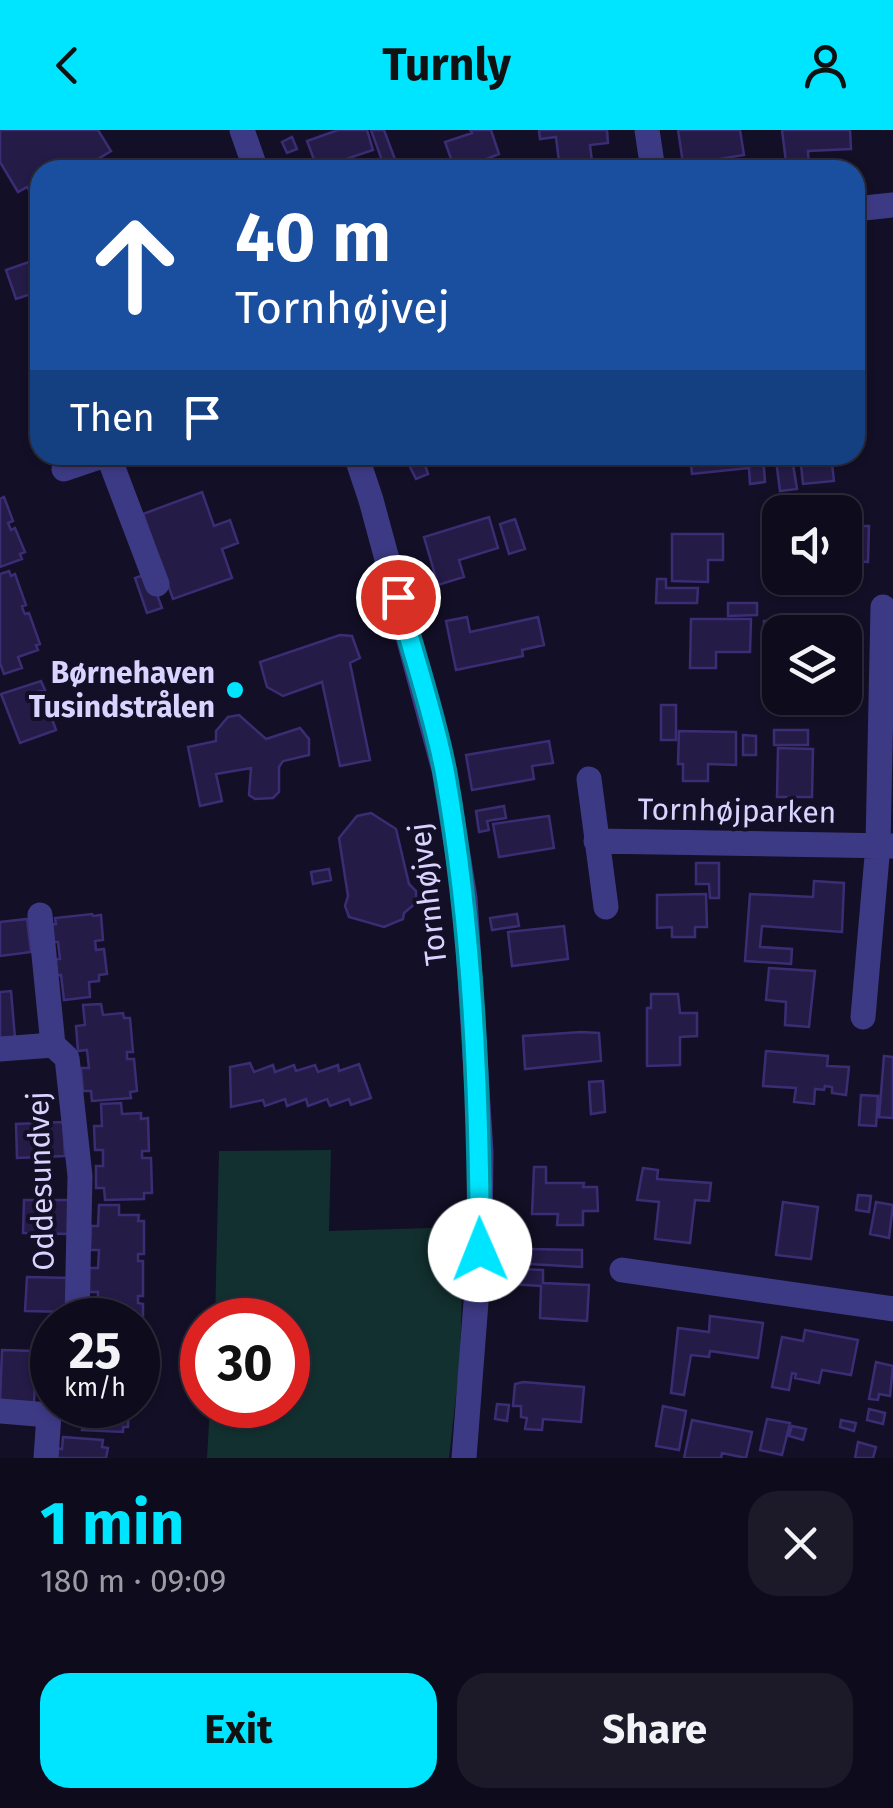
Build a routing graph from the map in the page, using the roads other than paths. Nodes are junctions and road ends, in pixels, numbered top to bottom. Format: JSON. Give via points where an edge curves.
{"nodes":[{"id":1,"x":242,"y":130,"type":"edge"},
{"id":2,"x":646,"y":130,"type":"edge"},
{"id":3,"x":252,"y":160,"type":"edge"},
{"id":4,"x":650,"y":160,"type":"edge"},
{"id":5,"x":893,"y":205,"type":"edge"},
{"id":6,"x":865,"y":208,"type":"edge"},
{"id":7,"x":74,"y":465,"type":"edge"},
{"id":8,"x":110,"y":465,"type":"edge"},
{"id":9,"x":359,"y":465,"type":"edge"},
{"id":10,"x":64,"y":468,"type":"dead end"},
{"id":11,"x":157,"y":584,"type":"dead end"},
{"id":12,"x":883,"y":607,"type":"dead end"},
{"id":13,"x":588,"y":779,"type":"dead end"},
{"id":14,"x":596,"y":842,"type":"junction"},
{"id":15,"x":885,"y":845,"type":"edge"},
{"id":16,"x":606,"y":907,"type":"dead end"},
{"id":17,"x":40,"y":915,"type":"dead end"},
{"id":18,"x":863,"y":1016,"type":"dead end"},
{"id":19,"x":53,"y":1046,"type":"junction"},
{"id":20,"x":0,"y":1048,"type":"edge"},
{"id":21,"x":622,"y":1270,"type":"dead end"},
{"id":22,"x":77,"y":1298,"type":"edge"},
{"id":23,"x":893,"y":1310,"type":"edge"},
{"id":24,"x":30,"y":1411,"type":"edge"},
{"id":25,"x":0,"y":1412,"type":"edge"},
{"id":26,"x":52,"y":1428,"type":"edge"},
{"id":27,"x":46,"y":1458,"type":"edge"},
{"id":28,"x":464,"y":1458,"type":"edge"}],
"edges":[{"from":1,"to":3,"type":"street"},
{"from":2,"to":4,"type":"street"},
{"from":5,"to":6,"type":"street"},
{"from":7,"to":10,"type":"street"},
{"from":8,"to":11,"type":"street"},
{"from":9,"to":28,"type":"street","name":"Tornhøjvej","via":[[444,770],[465,898],[480,1250]]},
{"from":12,"to":15,"type":"street","name":"Tornhøjparken"},
{"from":13,"to":14,"type":"street","name":"Tornhøjparken"},
{"from":14,"to":15,"type":"street","name":"Tornhøjparken"},
{"from":14,"to":16,"type":"street","name":"Tornhøjparken"},
{"from":15,"to":18,"type":"street","name":"Tornhøjparken"},
{"from":17,"to":19,"type":"street","name":"Oddesundvej"},
{"from":19,"to":20,"type":"street","name":"Oddesundvej"},
{"from":19,"to":22,"type":"street","name":"Oddesundvej","via":[[68,1058],[80,1176]]},
{"from":21,"to":23,"type":"street"},
{"from":24,"to":25,"type":"street"},
{"from":26,"to":27,"type":"street"}]}
